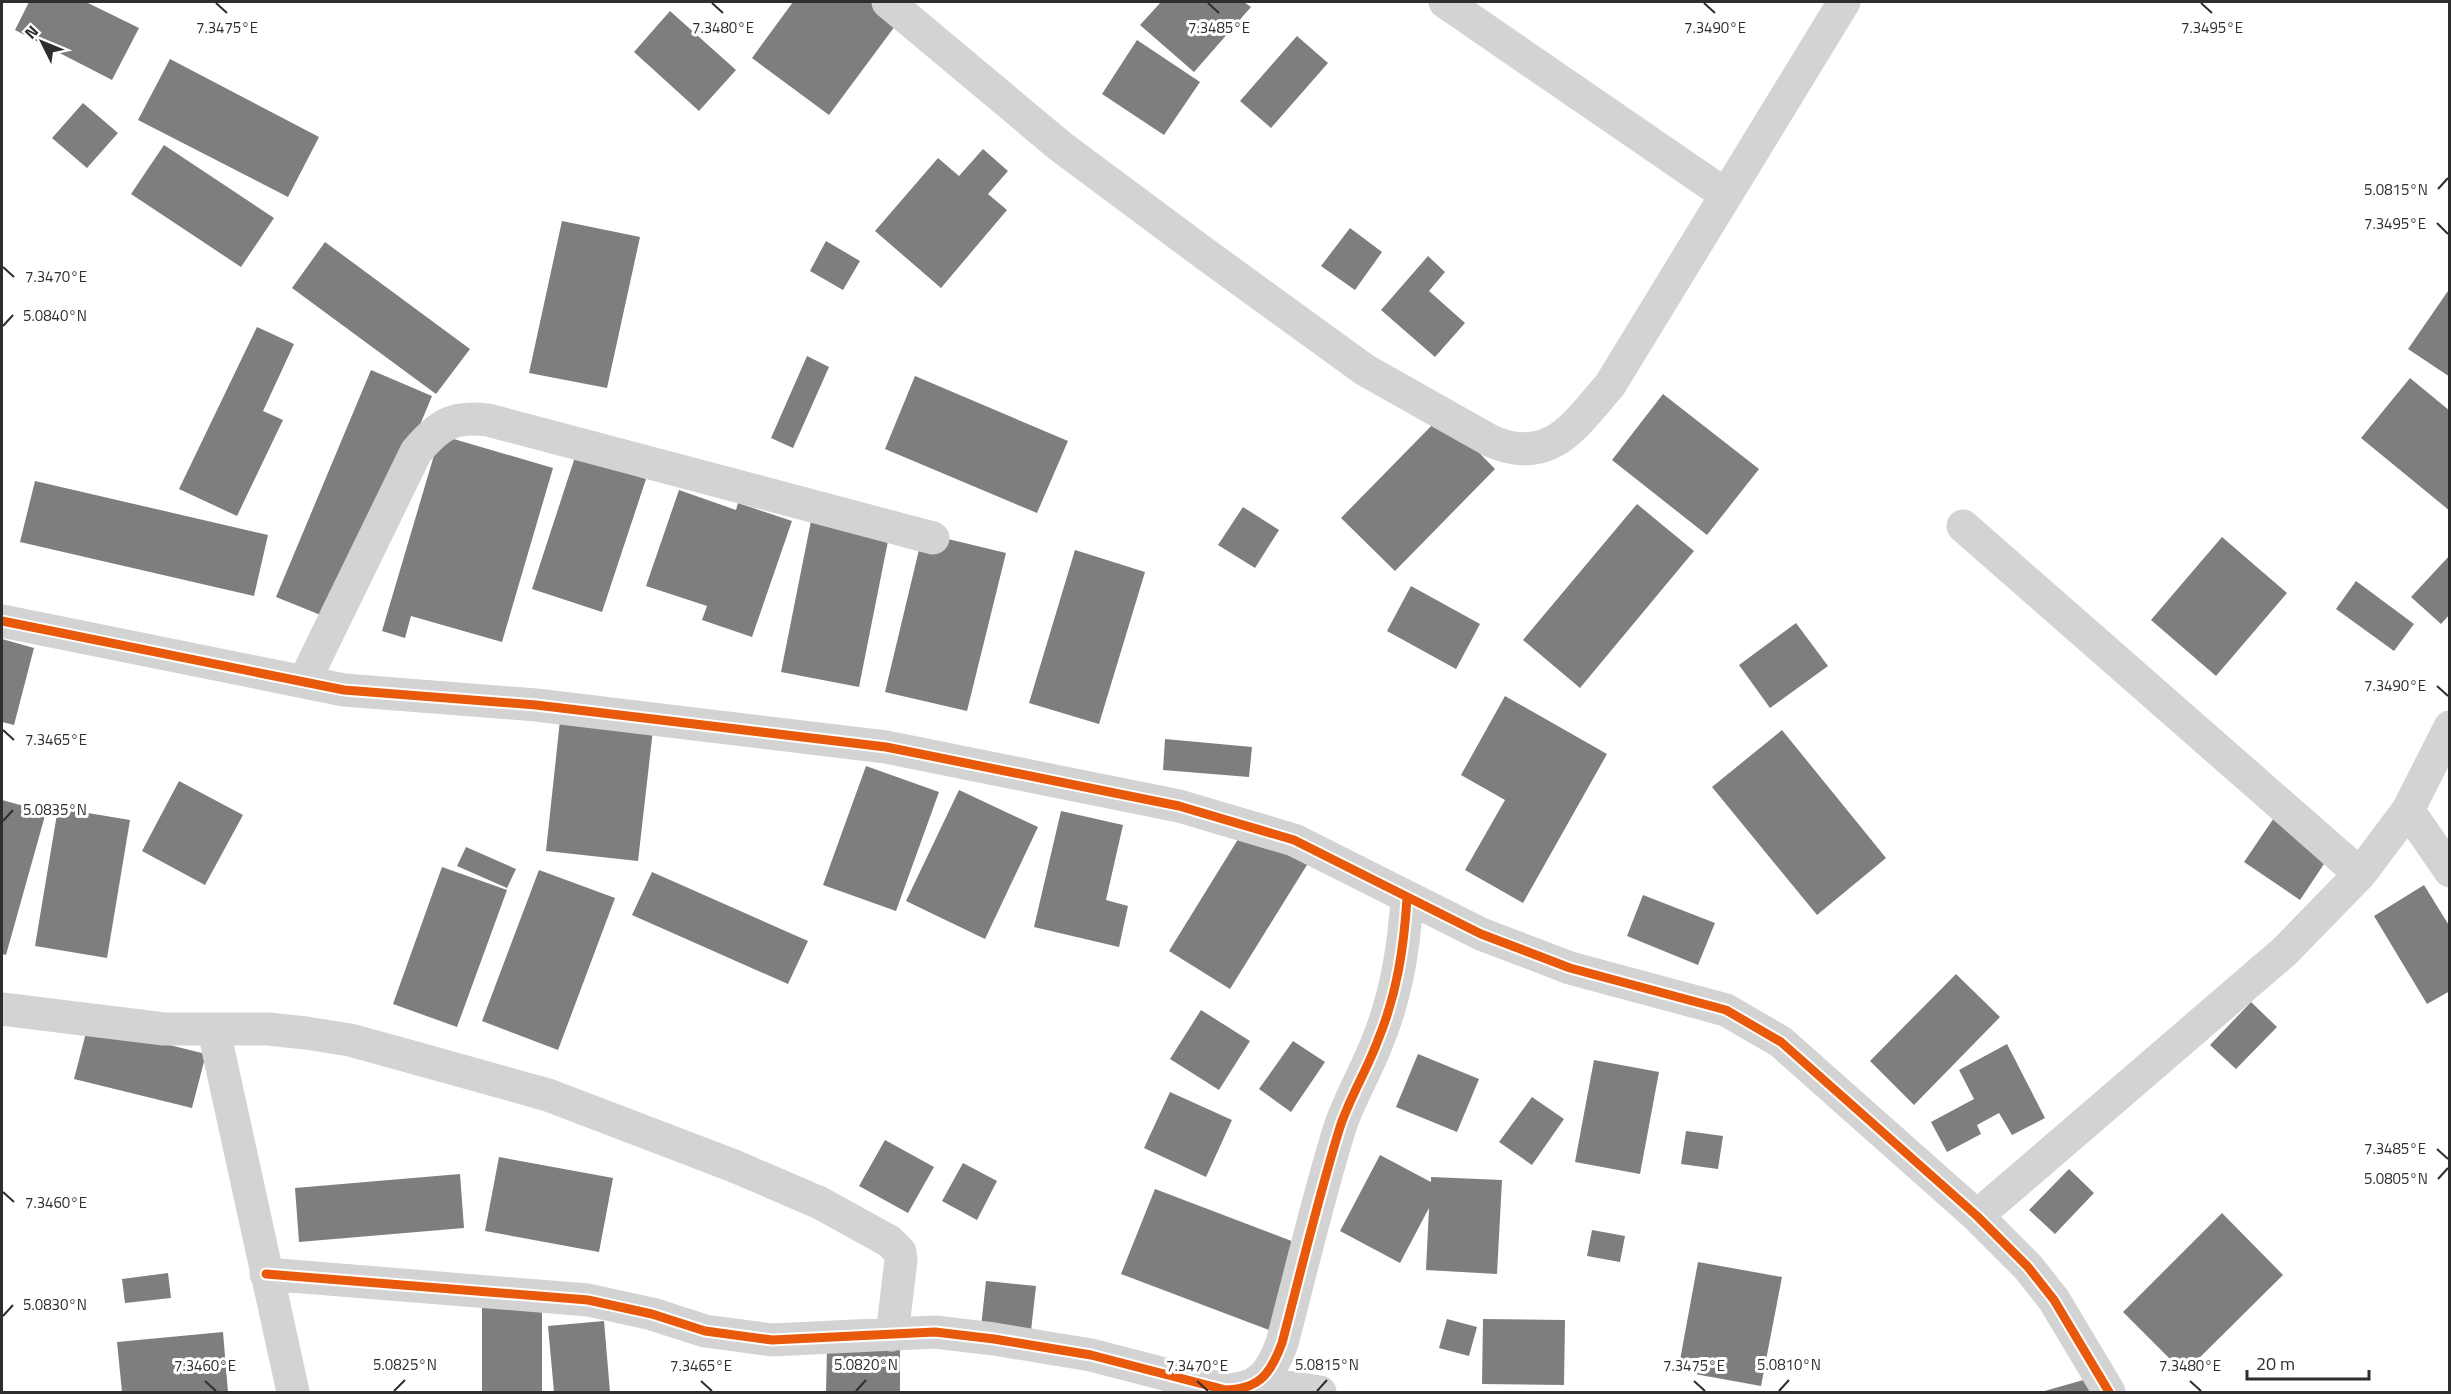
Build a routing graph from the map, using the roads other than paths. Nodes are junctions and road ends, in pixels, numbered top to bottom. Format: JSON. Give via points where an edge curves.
{"nodes":[{"id":1,"x":888,"y":2,"type":"edge"},
{"id":2,"x":1445,"y":2,"type":"edge"},
{"id":3,"x":1844,"y":2,"type":"edge"},
{"id":4,"x":1726,"y":195,"type":"junction"},
{"id":5,"x":1963,"y":526,"type":"dead end"},
{"id":6,"x":933,"y":538,"type":"dead end"},
{"id":7,"x":2,"y":621,"type":"edge"},
{"id":8,"x":304,"y":682,"type":"junction"},
{"id":9,"x":2450,"y":727,"type":"edge"},
{"id":10,"x":2408,"y":810,"type":"junction"},
{"id":11,"x":2450,"y":871,"type":"edge"},
{"id":12,"x":2361,"y":874,"type":"junction"},
{"id":13,"x":1407,"y":898,"type":"junction"},
{"id":14,"x":2,"y":1009,"type":"edge"},
{"id":15,"x":214,"y":1031,"type":"junction"},
{"id":16,"x":1977,"y":1216,"type":"junction"},
{"id":17,"x":266,"y":1274,"type":"junction"},
{"id":18,"x":892,"y":1335,"type":"junction"},
{"id":19,"x":1256,"y":1382,"type":"junction"},
{"id":20,"x":293,"y":1392,"type":"edge"},
{"id":21,"x":1320,"y":1392,"type":"edge"},
{"id":22,"x":2109,"y":1392,"type":"edge"}],
"edges":[{"from":1,"to":4,"type":"street","via":[[1060,146],[1365,370],[1509,449],[1551,445],[1577,423],[1610,385]]},
{"from":2,"to":4,"type":"street"},
{"from":3,"to":4,"type":"street"},
{"from":5,"to":12,"type":"street"},
{"from":6,"to":8,"type":"street","via":[[465,417],[432,434],[416,452]]},
{"from":7,"to":8,"type":"street"},
{"from":8,"to":13,"type":"street","via":[[344,690],[537,705],[886,747],[1076,784],[1179,806],[1294,840]]},
{"from":9,"to":10,"type":"street"},
{"from":10,"to":11,"type":"street"},
{"from":10,"to":12,"type":"street"},
{"from":12,"to":16,"type":"street","via":[[2285,951]]},
{"from":13,"to":16,"type":"street","via":[[1481,934],[1570,968],[1726,1010],[1755,1026],[1781,1042]]},
{"from":13,"to":19,"type":"street","via":[[1396,987],[1341,1126],[1274,1365]]},
{"from":14,"to":15,"type":"street","via":[[164,1029]]},
{"from":15,"to":17,"type":"street"},
{"from":15,"to":18,"type":"street","via":[[306,1032],[441,1065],[558,1099],[809,1198],[889,1241],[900,1252]]},
{"from":16,"to":22,"type":"street","via":[[2054,1300]]},
{"from":17,"to":18,"type":"street","via":[[588,1300],[705,1331],[772,1340]]},
{"from":17,"to":20,"type":"street"},
{"from":18,"to":19,"type":"street","via":[[935,1332],[1091,1354],[1226,1390],[1244,1390]]},
{"from":19,"to":21,"type":"street"}]}
